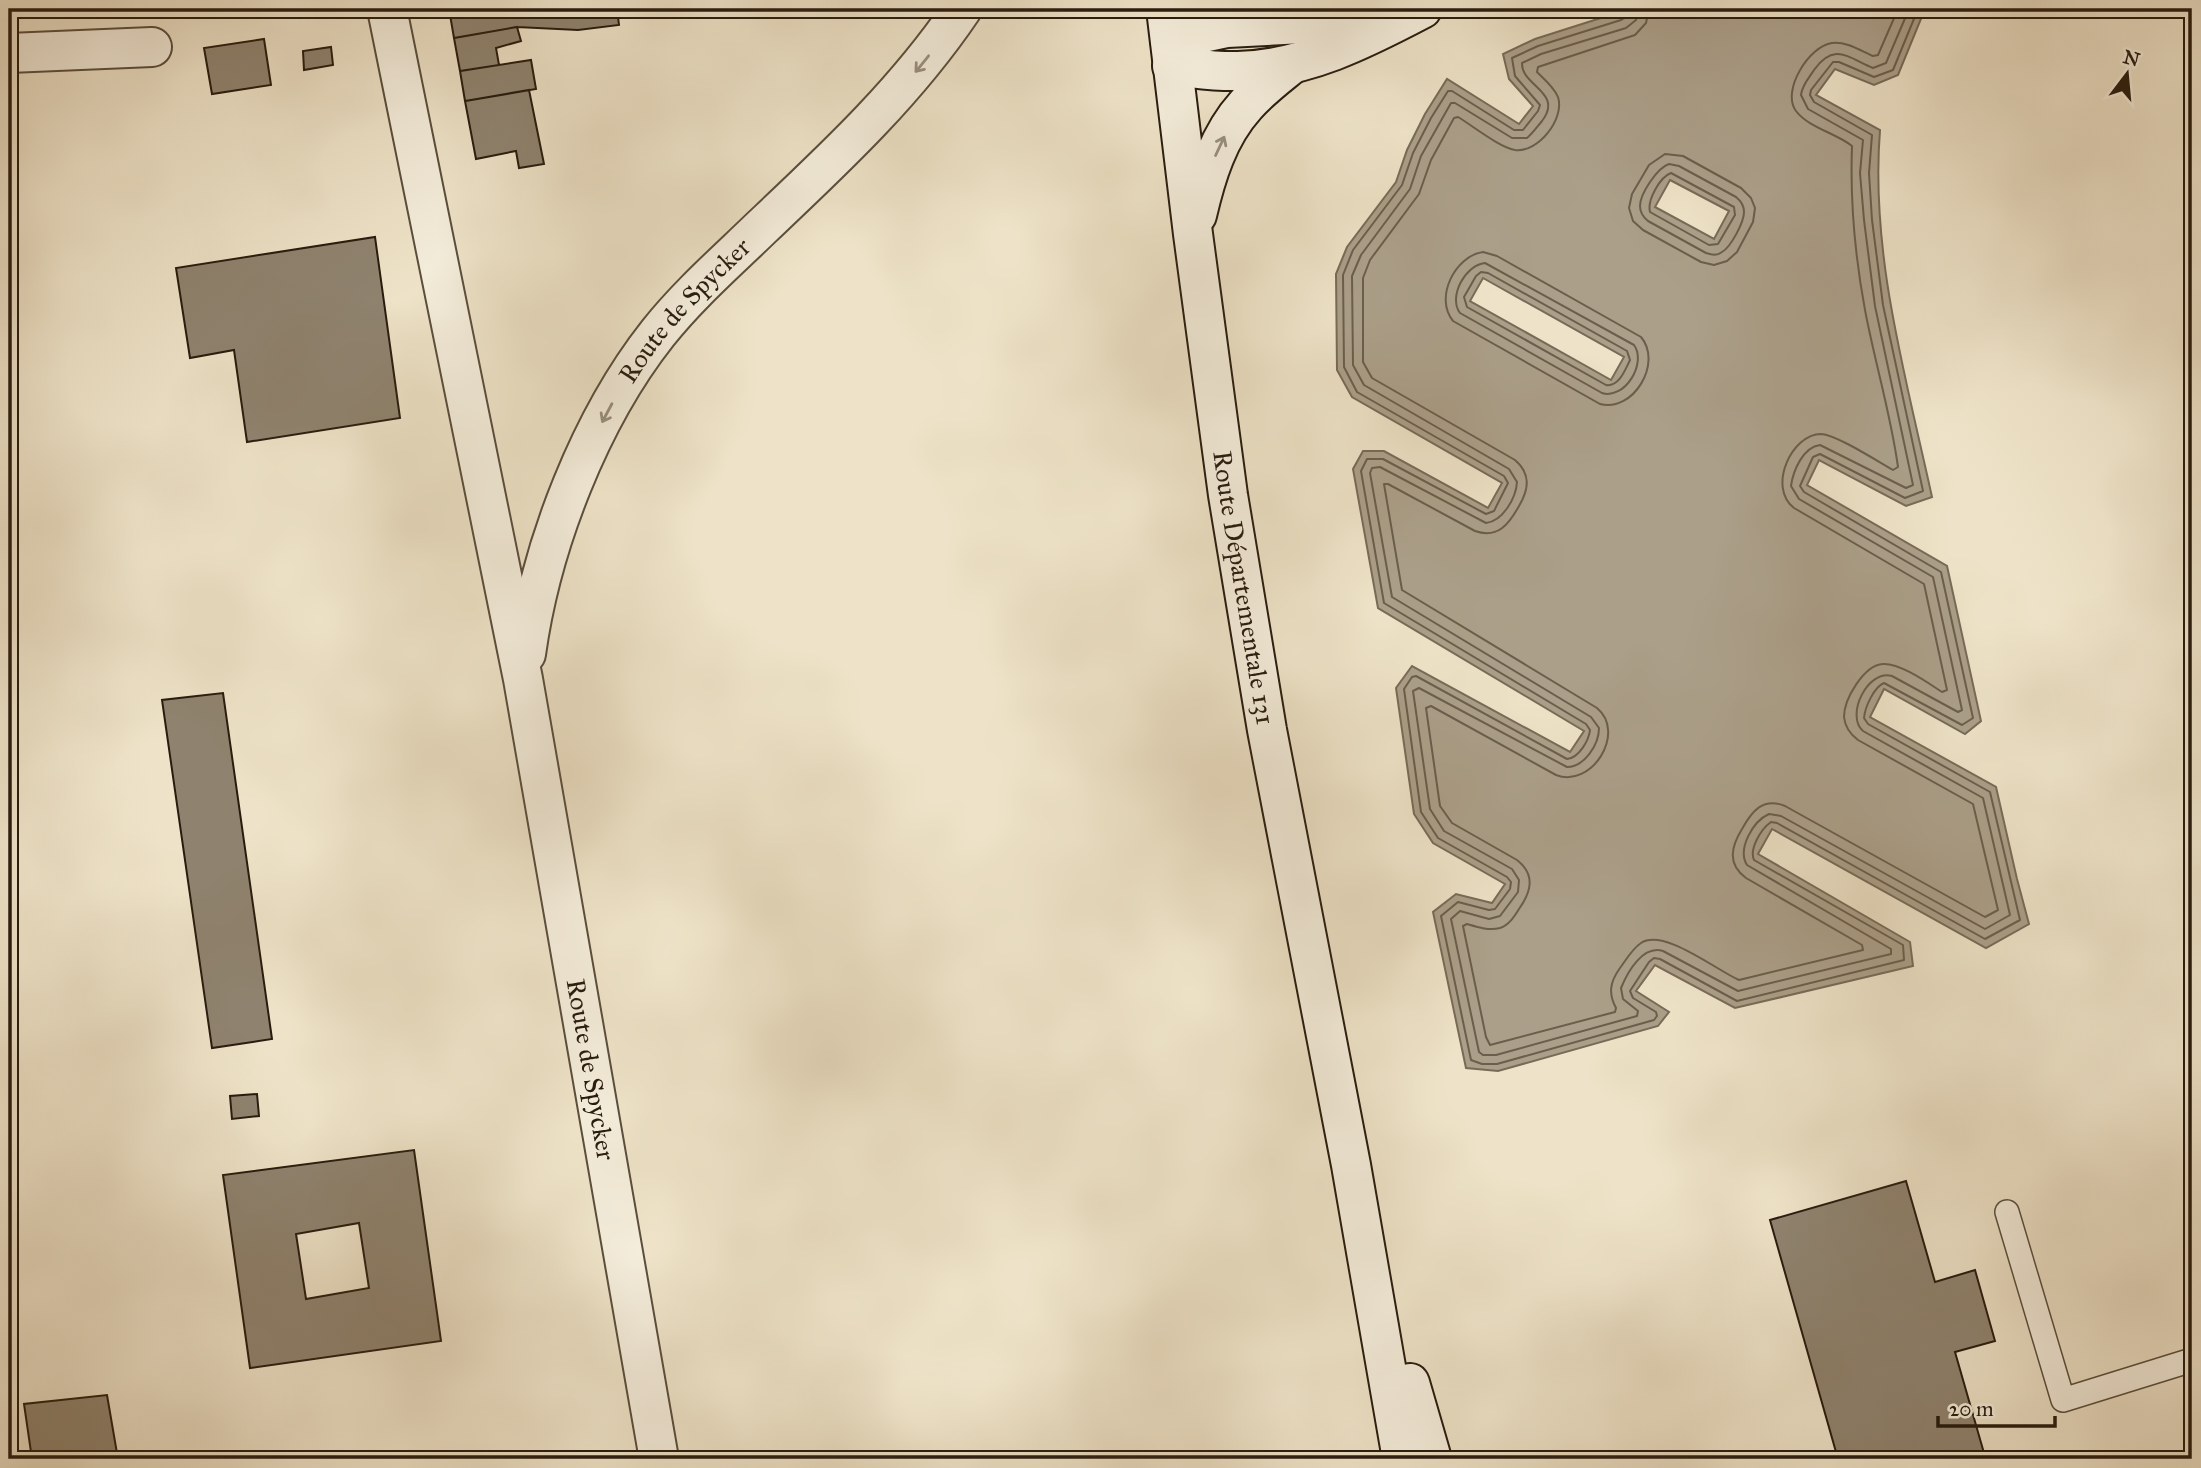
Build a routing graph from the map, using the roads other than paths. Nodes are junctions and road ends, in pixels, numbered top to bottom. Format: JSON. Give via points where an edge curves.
{"nodes":[{"id":1,"x":387,"y":9,"type":"edge"},
{"id":2,"x":962,"y":9,"type":"edge"},
{"id":3,"x":1288,"y":9,"type":"edge"},
{"id":4,"x":1405,"y":9,"type":"edge"},
{"id":5,"x":1422,"y":9,"type":"edge"},
{"id":6,"x":1340,"y":22,"type":"junction"},
{"id":7,"x":1169,"y":38,"type":"edge"},
{"id":8,"x":152,"y":47,"type":"dead end"},
{"id":9,"x":9,"y":54,"type":"edge"},
{"id":10,"x":1291,"y":65,"type":"junction"},
{"id":11,"x":1192,"y":234,"type":"junction"},
{"id":12,"x":523,"y":680,"type":"junction"},
{"id":13,"x":1351,"y":1165,"type":"junction"},
{"id":14,"x":2007,"y":1212,"type":"dead end"},
{"id":15,"x":2192,"y":1360,"type":"edge"},
{"id":16,"x":660,"y":1459,"type":"edge"},
{"id":17,"x":1402,"y":1459,"type":"edge"},
{"id":18,"x":1432,"y":1459,"type":"edge"}],
"edges":[{"from":1,"to":12,"type":"street","name":"Route de Spycker"},
{"from":2,"to":12,"type":"street","name":"Route de Spycker","one_way":true,"via":[[892,99],[691,296],[628,375],[589,448],[555,532],[531,621]]},
{"from":3,"to":6,"type":"street"},
{"from":4,"to":6,"type":"street"},
{"from":5,"to":10,"type":"street","via":[[1345,48]]},
{"from":6,"to":7,"type":"street","via":[[1227,28]]},
{"from":7,"to":10,"type":"street","via":[[1236,71]]},
{"from":7,"to":11,"type":"street","name":"Route Départementale 131"},
{"from":8,"to":9,"type":"street"},
{"from":11,"to":10,"type":"street","one_way":true,"via":[[1224,136],[1244,107]]},
{"from":11,"to":13,"type":"street","name":"Route Départementale 131","via":[[1267,730]]},
{"from":12,"to":16,"type":"street","name":"Route de Spycker"},
{"from":13,"to":17,"type":"street","name":"Route Départementale 131"},
{"from":13,"to":18,"type":"street","name":"Route Départementale 131"},
{"from":14,"to":15,"type":"lane","via":[[2063,1400]]}]}
